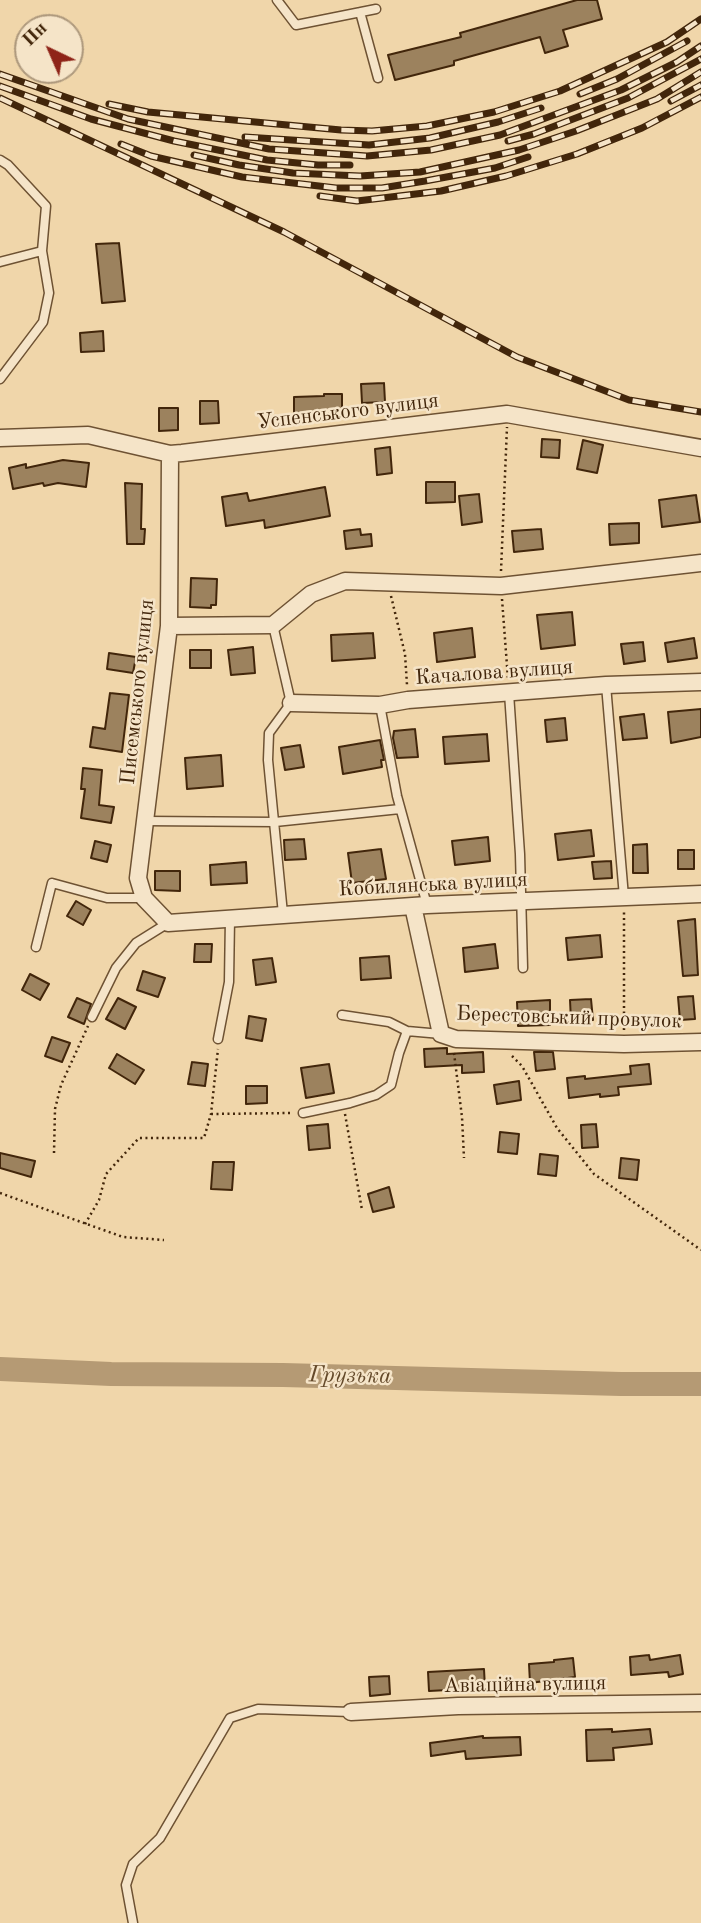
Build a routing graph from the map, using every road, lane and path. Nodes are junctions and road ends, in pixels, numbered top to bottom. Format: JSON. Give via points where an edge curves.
{"nodes":[{"id":1,"x":278,"y":0,"type":"edge"},
{"id":2,"x":376,"y":9,"type":"dead end"},
{"id":3,"x":360,"y":12,"type":"junction"},
{"id":4,"x":378,"y":78,"type":"dead end"},
{"id":5,"x":0,"y":160,"type":"edge"},
{"id":6,"x":42,"y":251,"type":"junction"},
{"id":7,"x":0,"y":262,"type":"edge"},
{"id":8,"x":0,"y":379,"type":"edge"},
{"id":9,"x":507,"y":414,"type":"junction"},
{"id":10,"x":0,"y":438,"type":"edge"},
{"id":11,"x":701,"y":448,"type":"edge"},
{"id":12,"x":170,"y":454,"type":"junction"},
{"id":13,"x":701,"y":563,"type":"edge"},
{"id":14,"x":388,"y":582,"type":"junction"},
{"id":15,"x":501,"y":586,"type":"junction"},
{"id":16,"x":273,"y":625,"type":"junction"},
{"id":17,"x":169,"y":626,"type":"junction"},
{"id":18,"x":701,"y":681,"type":"edge"},
{"id":19,"x":606,"y":685,"type":"junction"},
{"id":20,"x":509,"y":693,"type":"junction"},
{"id":21,"x":408,"y":701,"type":"junction"},
{"id":22,"x":291,"y":703,"type":"junction"},
{"id":23,"x":380,"y":705,"type":"junction"},
{"id":24,"x":400,"y":809,"type":"junction"},
{"id":25,"x":145,"y":821,"type":"junction"},
{"id":26,"x":275,"y":822,"type":"junction"},
{"id":27,"x":701,"y":894,"type":"edge"},
{"id":28,"x":624,"y":897,"type":"junction"},
{"id":29,"x":144,"y":898,"type":"junction"},
{"id":30,"x":523,"y":902,"type":"junction"},
{"id":31,"x":420,"y":906,"type":"junction"},
{"id":32,"x":283,"y":914,"type":"junction"},
{"id":33,"x":230,"y":918,"type":"junction"},
{"id":34,"x":168,"y":923,"type":"junction"},
{"id":35,"x":36,"y":947,"type":"dead end"},
{"id":36,"x":523,"y":968,"type":"dead end"},
{"id":37,"x":342,"y":1015,"type":"dead end"},
{"id":38,"x":92,"y":1017,"type":"joint"},
{"id":39,"x":407,"y":1031,"type":"junction"},
{"id":40,"x":448,"y":1037,"type":"junction"},
{"id":41,"x":218,"y":1039,"type":"joint"},
{"id":42,"x":498,"y":1041,"type":"junction"},
{"id":43,"x":701,"y":1042,"type":"edge"},
{"id":44,"x":624,"y":1044,"type":"junction"},
{"id":45,"x":343,"y":1104,"type":"junction"},
{"id":46,"x":303,"y":1113,"type":"joint"},
{"id":47,"x":211,"y":1114,"type":"junction"},
{"id":48,"x":54,"y":1153,"type":"dead end"},
{"id":49,"x":464,"y":1158,"type":"dead end"},
{"id":50,"x":0,"y":1194,"type":"edge"},
{"id":51,"x":362,"y":1210,"type":"dead end"},
{"id":52,"x":85,"y":1224,"type":"junction"},
{"id":53,"x":164,"y":1240,"type":"dead end"},
{"id":54,"x":701,"y":1250,"type":"edge"},
{"id":55,"x":701,"y":1703,"type":"edge"},
{"id":56,"x":351,"y":1712,"type":"joint"},
{"id":57,"x":133,"y":1923,"type":"edge"}],
"edges":[{"from":1,"to":3,"type":"lane","via":[[296,25]]},
{"from":2,"to":3,"type":"lane"},
{"from":3,"to":4,"type":"lane"},
{"from":5,"to":6,"type":"lane","via":[[46,206]]},
{"from":6,"to":7,"type":"lane"},
{"from":6,"to":8,"type":"lane","via":[[49,293],[43,322]]},
{"from":9,"to":11,"type":"street","name":"Успенського вулиця"},
{"from":9,"to":12,"type":"street","name":"Успенського вулиця"},
{"from":9,"to":15,"type":"path"},
{"from":10,"to":12,"type":"street","name":"Успенського вулиця","via":[[88,435]]},
{"from":12,"to":17,"type":"street","name":"Писемського вулиця"},
{"from":13,"to":15,"type":"street"},
{"from":14,"to":15,"type":"street"},
{"from":14,"to":16,"type":"street","via":[[345,581],[311,594]]},
{"from":14,"to":21,"type":"path","via":[[405,654]]},
{"from":15,"to":20,"type":"path"},
{"from":16,"to":17,"type":"street"},
{"from":16,"to":22,"type":"lane"},
{"from":17,"to":25,"type":"street","name":"Писемського вулиця"},
{"from":18,"to":19,"type":"street","name":"Качалова вулиця"},
{"from":19,"to":20,"type":"street","name":"Качалова вулиця"},
{"from":19,"to":28,"type":"lane"},
{"from":20,"to":21,"type":"street","name":"Качалова вулиця"},
{"from":20,"to":30,"type":"lane"},
{"from":21,"to":23,"type":"street","name":"Качалова вулиця"},
{"from":22,"to":23,"type":"street","name":"Качалова вулиця"},
{"from":22,"to":26,"type":"lane","via":[[269,733]]},
{"from":23,"to":24,"type":"lane"},
{"from":24,"to":26,"type":"lane"},
{"from":24,"to":31,"type":"lane"},
{"from":25,"to":26,"type":"lane"},
{"from":25,"to":29,"type":"street","name":"Писемського вулиця","via":[[138,878]]},
{"from":26,"to":32,"type":"lane"},
{"from":27,"to":28,"type":"street","name":"Кобилянська вулиця"},
{"from":28,"to":30,"type":"street","name":"Кобилянська вулиця"},
{"from":28,"to":44,"type":"path"},
{"from":29,"to":34,"type":"street"},
{"from":29,"to":35,"type":"lane","via":[[107,898],[52,883]]},
{"from":30,"to":31,"type":"street","name":"Кобилянська вулиця"},
{"from":30,"to":36,"type":"lane"},
{"from":31,"to":32,"type":"street","name":"Кобилянська вулиця"},
{"from":31,"to":40,"type":"street","name":"Берестовський провулок"},
{"from":32,"to":33,"type":"street","name":"Кобилянська вулиця"},
{"from":33,"to":34,"type":"street","name":"Кобилянська вулиця"},
{"from":33,"to":41,"type":"lane","via":[[229,982]]},
{"from":34,"to":38,"type":"lane","via":[[136,943],[116,968]]},
{"from":37,"to":39,"type":"lane","via":[[389,1022]]},
{"from":38,"to":48,"type":"path","via":[[54,1109]]},
{"from":39,"to":40,"type":"lane"},
{"from":39,"to":45,"type":"lane","via":[[391,1086]]},
{"from":40,"to":42,"type":"street","name":"Берестовський провулок"},
{"from":40,"to":49,"type":"path","via":[[463,1117]]},
{"from":41,"to":47,"type":"path"},
{"from":42,"to":44,"type":"street","name":"Берестовський провулок"},
{"from":42,"to":54,"type":"path","via":[[522,1066],[557,1128],[594,1174]]},
{"from":43,"to":44,"type":"street","name":"Берестовський провулок"},
{"from":45,"to":46,"type":"lane"},
{"from":45,"to":51,"type":"path"},
{"from":46,"to":47,"type":"path"},
{"from":47,"to":52,"type":"path","via":[[204,1138],[139,1138],[106,1174],[99,1200]]},
{"from":50,"to":52,"type":"path"},
{"from":52,"to":53,"type":"path","via":[[123,1237]]},
{"from":55,"to":56,"type":"street","name":"Авіаційна вулиця"},
{"from":56,"to":57,"type":"lane","via":[[258,1709],[230,1718],[160,1838],[133,1864],[126,1885]]}]}
